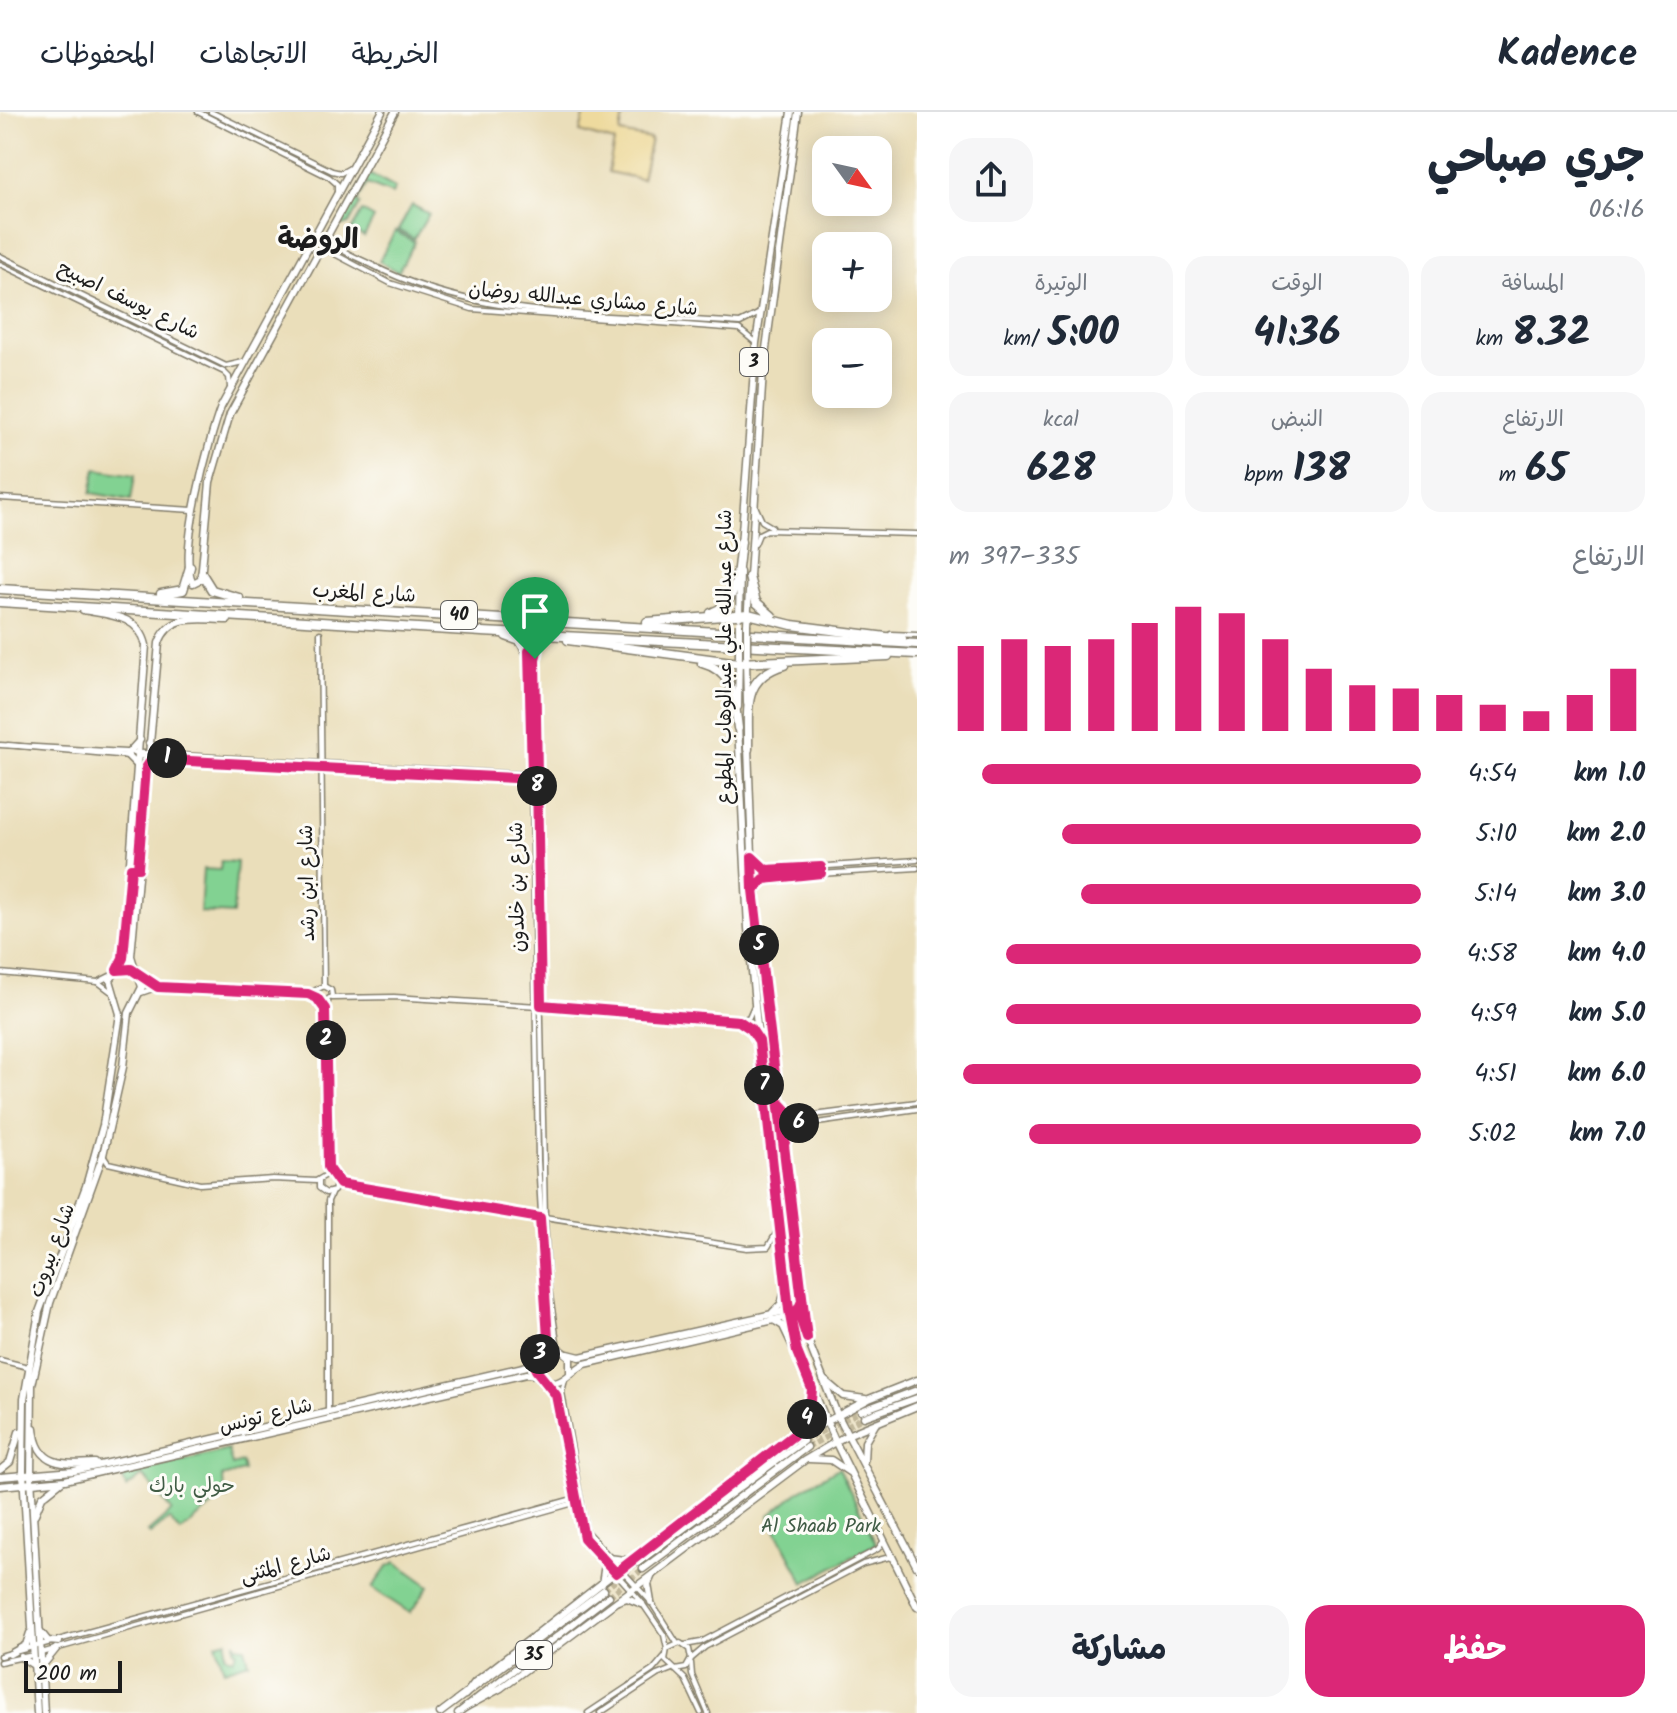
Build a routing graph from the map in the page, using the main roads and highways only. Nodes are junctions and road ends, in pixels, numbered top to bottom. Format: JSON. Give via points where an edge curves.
{"nodes":[{"id":1,"x":382,"y":112,"type":"edge"},
{"id":2,"x":795,"y":112,"type":"edge"},
{"id":3,"x":395,"y":113,"type":"edge"},
{"id":4,"x":221,"y":407,"type":"junction"},
{"id":5,"x":230,"y":414,"type":"junction"},
{"id":6,"x":209,"y":441,"type":"junction"},
{"id":7,"x":219,"y":446,"type":"junction"},
{"id":8,"x":741,"y":542,"type":"junction"},
{"id":9,"x":190,"y":567,"type":"junction"},
{"id":10,"x":202,"y":574,"type":"junction"},
{"id":11,"x":749,"y":577,"type":"junction"},
{"id":12,"x":0,"y":589,"type":"edge"},
{"id":13,"x":66,"y":594,"type":"junction"},
{"id":14,"x":0,"y":602,"type":"edge"},
{"id":15,"x":299,"y":607,"type":"junction"},
{"id":16,"x":67,"y":608,"type":"junction"},
{"id":17,"x":742,"y":617,"type":"junction"},
{"id":18,"x":272,"y":620,"type":"junction"},
{"id":19,"x":681,"y":620,"type":"junction"},
{"id":20,"x":574,"y":622,"type":"junction"},
{"id":21,"x":799,"y":626,"type":"junction"},
{"id":22,"x":485,"y":632,"type":"junction"},
{"id":23,"x":538,"y":634,"type":"junction"},
{"id":24,"x":917,"y":643,"type":"edge"},
{"id":25,"x":666,"y":653,"type":"junction"},
{"id":26,"x":917,"y":654,"type":"edge"},
{"id":27,"x":530,"y":657,"type":"road end"},
{"id":28,"x":743,"y":659,"type":"junction"},
{"id":29,"x":801,"y":661,"type":"junction"},
{"id":30,"x":738,"y":728,"type":"junction"},
{"id":31,"x":141,"y":737,"type":"junction"},
{"id":32,"x":148,"y":742,"type":"junction"},
{"id":33,"x":748,"y":749,"type":"junction"},
{"id":34,"x":144,"y":754,"type":"junction"},
{"id":35,"x":142,"y":768,"type":"junction"},
{"id":36,"x":134,"y":868,"type":"junction"},
{"id":37,"x":128,"y":907,"type":"junction"},
{"id":38,"x":133,"y":936,"type":"junction"},
{"id":39,"x":115,"y":973,"type":"junction"},
{"id":40,"x":138,"y":974,"type":"junction"},
{"id":41,"x":138,"y":996,"type":"junction"},
{"id":42,"x":115,"y":998,"type":"junction"},
{"id":43,"x":115,"y":1054,"type":"junction"},
{"id":44,"x":124,"y":1055,"type":"junction"},
{"id":45,"x":114,"y":1067,"type":"junction"},
{"id":46,"x":123,"y":1067,"type":"junction"},
{"id":47,"x":89,"y":1187,"type":"junction"},
{"id":48,"x":78,"y":1218,"type":"junction"},
{"id":49,"x":787,"y":1284,"type":"junction"},
{"id":50,"x":802,"y":1301,"type":"junction"},
{"id":51,"x":792,"y":1313,"type":"junction"},
{"id":52,"x":771,"y":1316,"type":"junction"},
{"id":53,"x":719,"y":1326,"type":"junction"},
{"id":54,"x":710,"y":1334,"type":"junction"},
{"id":55,"x":807,"y":1338,"type":"junction"},
{"id":56,"x":797,"y":1352,"type":"junction"},
{"id":57,"x":568,"y":1354,"type":"junction"},
{"id":58,"x":593,"y":1354,"type":"junction"},
{"id":59,"x":590,"y":1363,"type":"junction"},
{"id":60,"x":536,"y":1364,"type":"junction"},
{"id":61,"x":504,"y":1375,"type":"junction"},
{"id":62,"x":538,"y":1375,"type":"junction"},
{"id":63,"x":568,"y":1376,"type":"junction"},
{"id":64,"x":820,"y":1377,"type":"junction"},
{"id":65,"x":917,"y":1380,"type":"edge"},
{"id":66,"x":812,"y":1389,"type":"junction"},
{"id":67,"x":917,"y":1390,"type":"edge"},
{"id":68,"x":32,"y":1394,"type":"junction"},
{"id":69,"x":917,"y":1398,"type":"edge"},
{"id":70,"x":869,"y":1399,"type":"junction"},
{"id":71,"x":917,"y":1406,"type":"edge"},
{"id":72,"x":837,"y":1414,"type":"junction"},
{"id":73,"x":22,"y":1417,"type":"junction"},
{"id":74,"x":826,"y":1420,"type":"junction"},
{"id":75,"x":877,"y":1422,"type":"junction"},
{"id":76,"x":847,"y":1435,"type":"junction"},
{"id":77,"x":794,"y":1437,"type":"junction"},
{"id":78,"x":835,"y":1441,"type":"junction"},
{"id":79,"x":805,"y":1444,"type":"tunnel mouth"},
{"id":80,"x":141,"y":1459,"type":"junction"},
{"id":81,"x":805,"y":1460,"type":"junction"},
{"id":82,"x":107,"y":1463,"type":"junction"},
{"id":83,"x":0,"y":1470,"type":"edge"},
{"id":84,"x":868,"y":1471,"type":"junction"},
{"id":85,"x":0,"y":1477,"type":"edge"},
{"id":86,"x":27,"y":1480,"type":"junction"},
{"id":87,"x":65,"y":1480,"type":"junction"},
{"id":88,"x":855,"y":1480,"type":"junction"},
{"id":89,"x":0,"y":1486,"type":"edge"},
{"id":90,"x":33,"y":1522,"type":"junction"},
{"id":91,"x":638,"y":1564,"type":"junction"},
{"id":92,"x":917,"y":1567,"type":"edge"},
{"id":93,"x":654,"y":1571,"type":"junction"},
{"id":94,"x":606,"y":1593,"type":"junction"},
{"id":95,"x":651,"y":1602,"type":"road end"},
{"id":96,"x":642,"y":1604,"type":"road end"},
{"id":97,"x":917,"y":1607,"type":"edge"},
{"id":98,"x":35,"y":1625,"type":"junction"},
{"id":99,"x":37,"y":1651,"type":"junction"},
{"id":100,"x":10,"y":1654,"type":"road end"},
{"id":101,"x":21,"y":1657,"type":"road end"},
{"id":102,"x":35,"y":1666,"type":"junction"},
{"id":103,"x":42,"y":1677,"type":"junction"},
{"id":104,"x":37,"y":1713,"type":"edge"},
{"id":105,"x":44,"y":1713,"type":"edge"},
{"id":106,"x":440,"y":1713,"type":"edge"},
{"id":107,"x":458,"y":1713,"type":"edge"}],
"edges":[{"from":1,"to":4,"type":"main road"},
{"from":2,"to":8,"type":"main road","name":"شارع عبدالله علي عبدالوهاب المطوع","number":"3","via":[[756,343]]},
{"from":2,"to":11,"type":"main road","name":"شارع عبدالله علي عبدالوهاب المطوع","number":"3","via":[[764,359]]},
{"from":3,"to":5,"type":"main road"},
{"from":4,"to":5,"type":"main road"},
{"from":4,"to":6,"type":"main road"},
{"from":5,"to":7,"type":"main road"},
{"from":6,"to":7,"type":"main road","via":[[216,439]]},
{"from":6,"to":9,"type":"main road","via":[[194,510]]},
{"from":7,"to":10,"type":"main road","via":[[207,502]]},
{"from":8,"to":17,"type":"main road","name":"شارع عبدالله علي عبدالوهاب المطوع","number":"3"},
{"from":8,"to":19,"type":"highway","via":[[728,603],[715,612]]},
{"from":9,"to":10,"type":"main road","via":[[193,583],[199,583]]},
{"from":9,"to":13,"type":"highway","via":[[186,584],[176,594]]},
{"from":10,"to":15,"type":"highway","via":[[212,590],[225,597]]},
{"from":11,"to":17,"type":"main road","name":"شارع عبدالله علي عبدالوهاب المطوع","number":"3"},
{"from":11,"to":21,"type":"highway","via":[[762,609]]},
{"from":12,"to":13,"type":"highway","name":"شارع المغرب","number":"40"},
{"from":13,"to":15,"type":"highway","name":"شارع المغرب","number":"40"},
{"from":14,"to":16,"type":"highway","name":"شارع المغرب","number":"40"},
{"from":15,"to":20,"type":"highway","name":"شارع المغرب","number":"40"},
{"from":16,"to":18,"type":"highway","name":"شارع المغرب","number":"40"},
{"from":16,"to":31,"type":"main road","via":[[126,619],[142,634],[146,653]]},
{"from":17,"to":19,"type":"highway"},
{"from":17,"to":21,"type":"highway"},
{"from":17,"to":28,"type":"main road","name":"شارع عبدالله علي عبدالوهاب المطوع","number":"3","bridge":true},
{"from":17,"to":28,"type":"main road","name":"شارع عبدالله علي عبدالوهاب المطوع","number":"3","bridge":true,"via":[[747,624]]},
{"from":18,"to":22,"type":"highway","name":"شارع المغرب","number":"40"},
{"from":18,"to":32,"type":"main road","via":[[185,620],[169,625],[159,643]]},
{"from":19,"to":20,"type":"highway"},
{"from":20,"to":24,"type":"highway","name":"شارع المغرب","number":"40"},
{"from":21,"to":24,"type":"highway"},
{"from":22,"to":23,"type":"highway","name":"شارع المغرب","number":"40"},
{"from":22,"to":27,"type":"highway","via":[[520,641]]},
{"from":23,"to":25,"type":"highway"},
{"from":23,"to":26,"type":"highway","name":"شارع المغرب","number":"40"},
{"from":25,"to":28,"type":"highway"},
{"from":25,"to":30,"type":"highway","via":[[722,672],[731,684]]},
{"from":26,"to":29,"type":"highway"},
{"from":28,"to":29,"type":"highway"},
{"from":28,"to":30,"type":"main road","name":"شارع عبدالله علي عبدالوهاب المطوع","number":"3"},
{"from":28,"to":33,"type":"main road","name":"شارع عبدالله علي عبدالوهاب المطوع","number":"3"},
{"from":29,"to":33,"type":"highway","via":[[768,670],[752,687]]},
{"from":30,"to":49,"type":"main road","name":"شارع عبدالله علي عبدالوهاب المطوع","number":"3","via":[[748,928]]},
{"from":31,"to":34,"type":"main road"},
{"from":31,"to":35,"type":"main road","via":[[128,753]]},
{"from":32,"to":34,"type":"main road"},
{"from":32,"to":35,"type":"main road","via":[[159,755]]},
{"from":33,"to":50,"type":"main road","name":"شارع عبدالله علي عبدالوهاب المطوع","number":"3","via":[[753,890]]},
{"from":34,"to":35,"type":"main road"},
{"from":35,"to":36,"type":"main road"},
{"from":36,"to":37,"type":"main road"},
{"from":36,"to":38,"type":"main road"},
{"from":37,"to":38,"type":"main road","via":[[128,935]]},
{"from":37,"to":39,"type":"main road","via":[[123,958]]},
{"from":38,"to":40,"type":"main road","via":[[132,961]]},
{"from":39,"to":40,"type":"main road","via":[[126,968]]},
{"from":39,"to":42,"type":"main road","via":[[110,991]]},
{"from":40,"to":41,"type":"main road"},
{"from":41,"to":42,"type":"main road"},
{"from":41,"to":44,"type":"main road","name":"شارع بيروت","via":[[129,1013]]},
{"from":42,"to":43,"type":"main road","name":"شارع بيروت","via":[[120,1012]]},
{"from":43,"to":44,"type":"main road"},
{"from":43,"to":45,"type":"main road","name":"شارع بيروت"},
{"from":44,"to":46,"type":"main road","name":"شارع بيروت"},
{"from":45,"to":46,"type":"main road"},
{"from":45,"to":47,"type":"main road","name":"شارع بيروت"},
{"from":46,"to":47,"type":"main road","name":"شارع بيروت","via":[[103,1155]]},
{"from":47,"to":48,"type":"main road","name":"شارع بيروت"},
{"from":48,"to":68,"type":"main road","name":"شارع بيروت","via":[[50,1303]]},
{"from":48,"to":73,"type":"main road","name":"شارع بيروت","via":[[48,1283]]},
{"from":49,"to":51,"type":"main road","name":"شارع عبدالله علي عبدالوهاب المطوع","number":"3"},
{"from":49,"to":52,"type":"main road"},
{"from":50,"to":51,"type":"main road"},
{"from":50,"to":55,"type":"main road","name":"شارع عبدالله علي عبدالوهاب المطوع","number":"3"},
{"from":51,"to":52,"type":"main road"},
{"from":51,"to":55,"type":"main road"},
{"from":51,"to":56,"type":"main road","name":"شارع عبدالله علي عبدالوهاب المطوع","number":"3"},
{"from":52,"to":53,"type":"main road"},
{"from":52,"to":54,"type":"main road"},
{"from":52,"to":56,"type":"main road"},
{"from":53,"to":54,"type":"main road"},
{"from":53,"to":58,"type":"main road"},
{"from":54,"to":59,"type":"main road"},
{"from":55,"to":64,"type":"main road","name":"شارع عبدالله علي عبدالوهاب المطوع","number":"3"},
{"from":56,"to":66,"type":"main road","name":"شارع عبدالله علي عبدالوهاب المطوع","number":"3"},
{"from":57,"to":58,"type":"main road"},
{"from":57,"to":60,"type":"main road","via":[[558,1348],[543,1351]]},
{"from":57,"to":63,"type":"main road"},
{"from":58,"to":59,"type":"main road","via":[[587,1358]]},
{"from":59,"to":63,"type":"main road"},
{"from":60,"to":61,"type":"main road","name":"شارع تونس"},
{"from":60,"to":62,"type":"main road"},
{"from":61,"to":62,"type":"main road","name":"شارع تونس"},
{"from":61,"to":80,"type":"main road","name":"شارع تونس"},
{"from":61,"to":80,"type":"main road","name":"شارع تونس"},
{"from":62,"to":63,"type":"main road","via":[[548,1383]]},
{"from":64,"to":70,"type":"main road","via":[[843,1396]]},
{"from":64,"to":72,"type":"main road","name":"شارع عبدالله علي عبدالوهاب المطوع","number":"3"},
{"from":65,"to":70,"type":"main road"},
{"from":66,"to":74,"type":"main road","name":"شارع عبدالله علي عبدالوهاب المطوع","number":"3"},
{"from":66,"to":77,"type":"main road","via":[[807,1420]]},
{"from":67,"to":69,"type":"main road","via":[[863,1414]]},
{"from":68,"to":82,"type":"main road","via":[[34,1437],[43,1457],[57,1464]]},
{"from":68,"to":86,"type":"main road","name":"شارع بيروت"},
{"from":70,"to":72,"type":"main road"},
{"from":71,"to":75,"type":"main road"},
{"from":72,"to":74,"type":"main road"},
{"from":72,"to":76,"type":"main road","number":"3"},
{"from":73,"to":83,"type":"main road","via":[[14,1452]]},
{"from":73,"to":86,"type":"main road","name":"شارع بيروت"},
{"from":74,"to":77,"type":"main road"},
{"from":74,"to":78,"type":"main road","name":"شارع عبدالله علي عبدالوهاب المطوع","number":"3"},
{"from":75,"to":76,"type":"main road"},
{"from":75,"to":84,"type":"main road","via":[[864,1448]]},
{"from":76,"to":78,"type":"main road"},
{"from":76,"to":84,"type":"main road","number":"3"},
{"from":77,"to":91,"type":"main road","via":[[749,1468]]},
{"from":78,"to":81,"type":"main road"},
{"from":78,"to":88,"type":"main road","name":"شارع عبدالله علي عبدالوهاب المطوع","number":"3"},
{"from":79,"to":91,"type":"main road"},
{"from":80,"to":82,"type":"main road","name":"شارع تونس"},
{"from":80,"to":87,"type":"main road","name":"شارع تونس"},
{"from":81,"to":88,"type":"main road","via":[[835,1461]]},
{"from":81,"to":93,"type":"main road"},
{"from":82,"to":86,"type":"main road","name":"شارع تونس"},
{"from":84,"to":92,"type":"main road","number":"3"},
{"from":85,"to":86,"type":"main road","name":"شارع تونس"},
{"from":86,"to":87,"type":"main road","name":"شارع تونس"},
{"from":86,"to":89,"type":"main road","name":"شارع تونس"},
{"from":86,"to":90,"type":"main road","name":"شارع بيروت"},
{"from":86,"to":98,"type":"main road","name":"شارع بيروت"},
{"from":87,"to":90,"type":"main road","via":[[42,1497]]},
{"from":88,"to":97,"type":"main road","name":"شارع عبدالله علي عبدالوهاب المطوع","number":"3"},
{"from":90,"to":98,"type":"main road","name":"شارع بيروت"},
{"from":91,"to":94,"type":"main road","via":[[618,1572]]},
{"from":91,"to":94,"type":"main road","via":[[607,1561]]},
{"from":93,"to":94,"type":"main road","via":[[632,1587]]},
{"from":93,"to":95,"type":"main road","via":[[648,1584]]},
{"from":94,"to":96,"type":"main road"},
{"from":94,"to":106,"type":"main road","via":[[475,1682]]},
{"from":94,"to":107,"type":"main road","number":"35"},
{"from":98,"to":99,"type":"main road","name":"شارع بيروت"},
{"from":98,"to":100,"type":"main road","via":[[26,1645]]},
{"from":98,"to":103,"type":"main road","via":[[44,1639],[58,1646],[45,1660]]},
{"from":99,"to":102,"type":"main road","name":"شارع بيروت"},
{"from":99,"to":103,"type":"main road","name":"شارع بيروت"},
{"from":101,"to":102,"type":"main road"},
{"from":102,"to":104,"type":"main road","name":"شارع بيروت"},
{"from":103,"to":105,"type":"main road","name":"شارع بيروت"}]}
